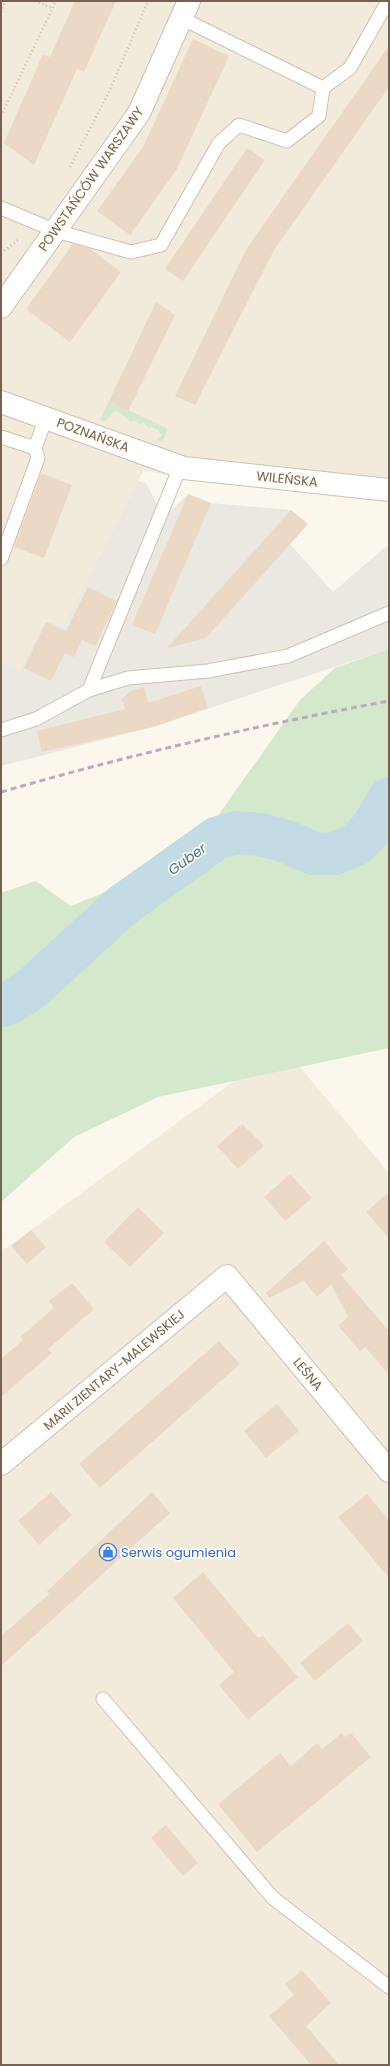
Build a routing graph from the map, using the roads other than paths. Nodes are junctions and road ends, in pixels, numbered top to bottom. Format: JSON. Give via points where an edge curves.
{"nodes":[{"id":1,"x":388,"y":1,"type":"edge"},
{"id":2,"x":185,"y":9,"type":"edge"},
{"id":3,"x":324,"y":88,"type":"junction"},
{"id":4,"x":1,"y":208,"type":"edge"},
{"id":5,"x":56,"y":231,"type":"junction"},
{"id":6,"x":1,"y":307,"type":"edge"},
{"id":7,"x":1,"y":402,"type":"edge"},
{"id":8,"x":46,"y":418,"type":"junction"},
{"id":9,"x":1,"y":437,"type":"edge"},
{"id":10,"x":35,"y":448,"type":"junction"},
{"id":11,"x":182,"y":468,"type":"junction"},
{"id":12,"x":389,"y":490,"type":"edge"},
{"id":13,"x":1,"y":559,"type":"edge"},
{"id":14,"x":389,"y":613,"type":"edge"},
{"id":15,"x":89,"y":690,"type":"junction"},
{"id":16,"x":1,"y":730,"type":"edge"},
{"id":17,"x":227,"y":1276,"type":"joint"},
{"id":18,"x":1,"y":1464,"type":"edge"},
{"id":19,"x":389,"y":1471,"type":"edge"},
{"id":20,"x":103,"y":1699,"type":"dead end"},
{"id":21,"x":389,"y":1987,"type":"edge"}],
"edges":[{"from":1,"to":3,"type":"lane","via":[[350,68]]},
{"from":2,"to":3,"type":"lane"},
{"from":2,"to":5,"type":"street","name":"POWSTAŃCÓW WARSZAWY","via":[[140,113]]},
{"from":3,"to":5,"type":"lane","via":[[319,116],[287,141],[239,125],[219,143],[161,245],[131,252]]},
{"from":4,"to":5,"type":"lane"},
{"from":5,"to":6,"type":"street","name":"POWSTAŃCÓW WARSZAWY"},
{"from":7,"to":8,"type":"street","name":"POZNAŃSKA"},
{"from":8,"to":10,"type":"lane"},
{"from":8,"to":11,"type":"street","name":"POZNAŃSKA"},
{"from":9,"to":10,"type":"lane"},
{"from":10,"to":13,"type":"lane","via":[[38,458]]},
{"from":11,"to":12,"type":"street","name":"WILEŃSKA"},
{"from":11,"to":15,"type":"lane"},
{"from":14,"to":15,"type":"lane","via":[[288,656],[208,671],[128,678]]},
{"from":15,"to":16,"type":"lane","via":[[36,719]]},
{"from":17,"to":18,"type":"street","name":"MARII ZIENTARY-MALEWSKIEJ"},
{"from":17,"to":19,"type":"street","name":"LEŚNA"},
{"from":20,"to":21,"type":"lane","via":[[273,1898]]}]}
